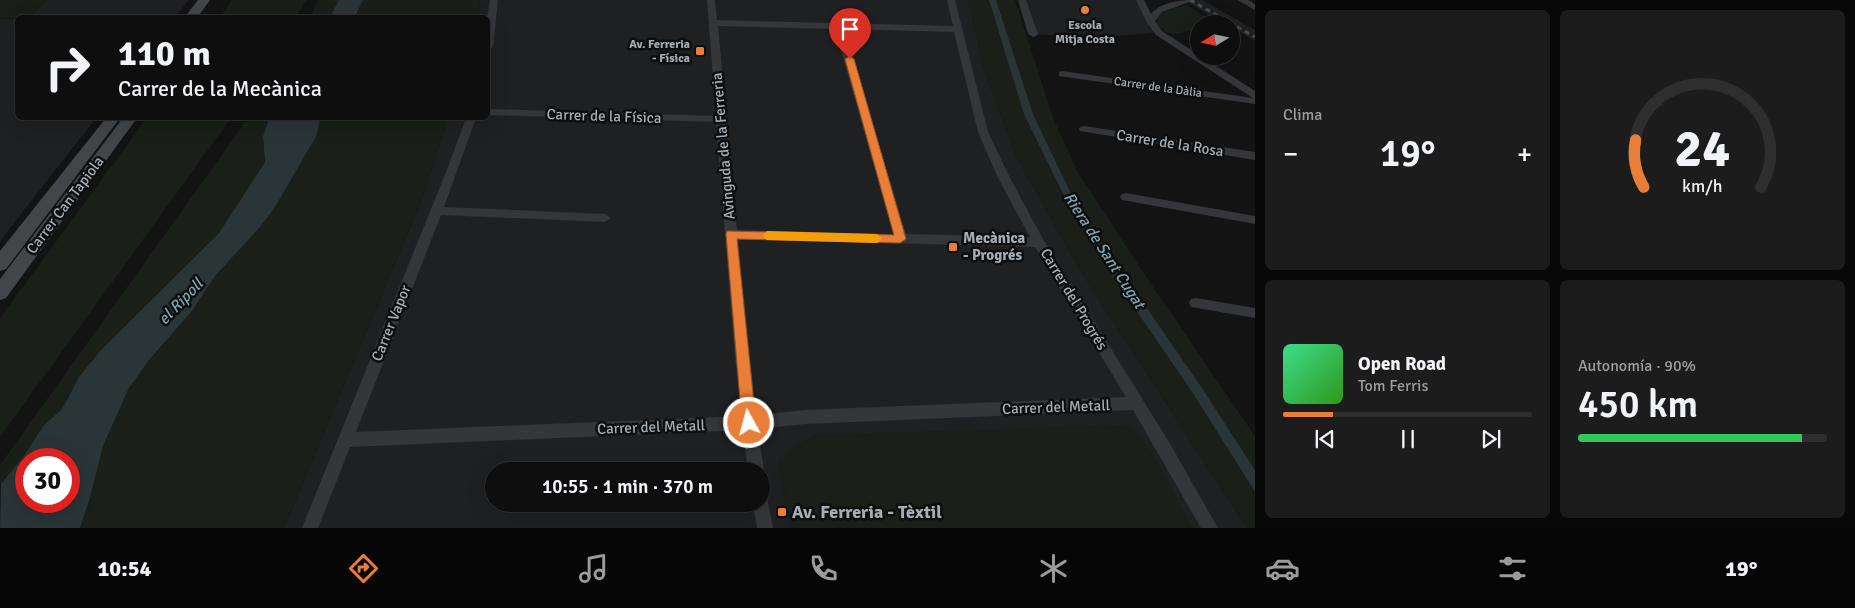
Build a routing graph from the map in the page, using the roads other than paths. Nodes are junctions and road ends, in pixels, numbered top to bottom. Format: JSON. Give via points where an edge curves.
{"nodes":[{"id":1,"x":204,"y":0,"type":"edge"},
{"id":2,"x":217,"y":0,"type":"edge"},
{"id":3,"x":494,"y":0,"type":"edge"},
{"id":4,"x":711,"y":0,"type":"edge"},
{"id":5,"x":951,"y":0,"type":"edge"},
{"id":6,"x":1022,"y":0,"type":"edge"},
{"id":7,"x":1140,"y":0,"type":"edge"},
{"id":8,"x":1191,"y":0,"type":"edge"},
{"id":9,"x":1241,"y":0,"type":"edge"},
{"id":10,"x":1165,"y":7,"type":"junction"},
{"id":11,"x":1255,"y":7,"type":"edge"},
{"id":12,"x":192,"y":15,"type":"edge"},
{"id":13,"x":206,"y":15,"type":"edge"},
{"id":14,"x":1150,"y":21,"type":"junction"},
{"id":15,"x":713,"y":23,"type":"junction"},
{"id":16,"x":839,"y":26,"type":"junction"},
{"id":17,"x":957,"y":30,"type":"junction"},
{"id":18,"x":490,"y":31,"type":"edge"},
{"id":19,"x":1033,"y":34,"type":"dead end"},
{"id":20,"x":1062,"y":74,"type":"dead end"},
{"id":21,"x":1255,"y":95,"type":"edge"},
{"id":22,"x":1255,"y":101,"type":"edge"},
{"id":23,"x":490,"y":112,"type":"edge"},
{"id":24,"x":720,"y":119,"type":"junction"},
{"id":25,"x":111,"y":120,"type":"edge"},
{"id":26,"x":129,"y":120,"type":"edge"},
{"id":27,"x":470,"y":120,"type":"edge"},
{"id":28,"x":1084,"y":129,"type":"dead end"},
{"id":29,"x":1255,"y":156,"type":"edge"},
{"id":30,"x":1126,"y":197,"type":"dead end"},
{"id":31,"x":436,"y":211,"type":"junction"},
{"id":32,"x":605,"y":218,"type":"dead end"},
{"id":33,"x":1255,"y":220,"type":"edge"},
{"id":34,"x":731,"y":234,"type":"junction"},
{"id":35,"x":900,"y":239,"type":"junction"},
{"id":36,"x":1039,"y":242,"type":"junction"},
{"id":37,"x":0,"y":264,"type":"edge"},
{"id":38,"x":0,"y":293,"type":"edge"},
{"id":39,"x":1196,"y":303,"type":"dead end"},
{"id":40,"x":1255,"y":313,"type":"edge"},
{"id":41,"x":1137,"y":403,"type":"junction"},
{"id":42,"x":749,"y":423,"type":"junction"},
{"id":43,"x":345,"y":440,"type":"junction"},
{"id":44,"x":755,"y":462,"type":"edge"},
{"id":45,"x":762,"y":512,"type":"edge"},
{"id":46,"x":310,"y":528,"type":"edge"},
{"id":47,"x":765,"y":528,"type":"edge"},
{"id":48,"x":1210,"y":528,"type":"edge"}],
"edges":[{"from":1,"to":12,"type":"street"},
{"from":2,"to":13,"type":"street"},
{"from":3,"to":18,"type":"street"},
{"from":4,"to":15,"type":"street","name":"Avinguda de la Ferreria"},
{"from":5,"to":17,"type":"street","name":"Carrer del Progrés"},
{"from":6,"to":19,"type":"street"},
{"from":7,"to":10,"type":"street"},
{"from":7,"to":14,"type":"street"},
{"from":8,"to":10,"type":"street"},
{"from":9,"to":11,"type":"street"},
{"from":10,"to":14,"type":"street"},
{"from":14,"to":21,"type":"street","via":[[1164,36]]},
{"from":15,"to":16,"type":"street"},
{"from":15,"to":24,"type":"street","name":"Avinguda de la Ferreria"},
{"from":16,"to":17,"type":"street"},
{"from":16,"to":35,"type":"street"},
{"from":17,"to":36,"type":"street","name":"Carrer del Progrés","via":[[983,132]]},
{"from":20,"to":22,"type":"street","name":"Carrer de la Dàlia"},
{"from":23,"to":24,"type":"street","name":"Carrer de la Física"},
{"from":24,"to":34,"type":"street","name":"Avinguda de la Ferreria"},
{"from":25,"to":37,"type":"street","name":"Carrer Can Tapiola"},
{"from":26,"to":38,"type":"street","name":"Carrer Can Tapiola"},
{"from":27,"to":31,"type":"street","name":"Carrer Vapor"},
{"from":28,"to":29,"type":"street","name":"Carrer de la Rosa"},
{"from":30,"to":33,"type":"street"},
{"from":31,"to":32,"type":"street"},
{"from":31,"to":43,"type":"street","name":"Carrer Vapor"},
{"from":34,"to":35,"type":"street"},
{"from":34,"to":42,"type":"street","name":"Avinguda de la Ferreria"},
{"from":35,"to":36,"type":"street"},
{"from":36,"to":41,"type":"street","name":"Carrer del Progrés"},
{"from":39,"to":40,"type":"street"},
{"from":41,"to":42,"type":"street","name":"Carrer del Metall","via":[[805,417]]},
{"from":41,"to":48,"type":"street","name":"Carrer del Progrés"},
{"from":42,"to":43,"type":"street","name":"Carrer del Metall"},
{"from":42,"to":44,"type":"street","name":"Avinguda de la Ferreria"},
{"from":43,"to":46,"type":"street","name":"Carrer Vapor"},
{"from":45,"to":47,"type":"street"}]}
